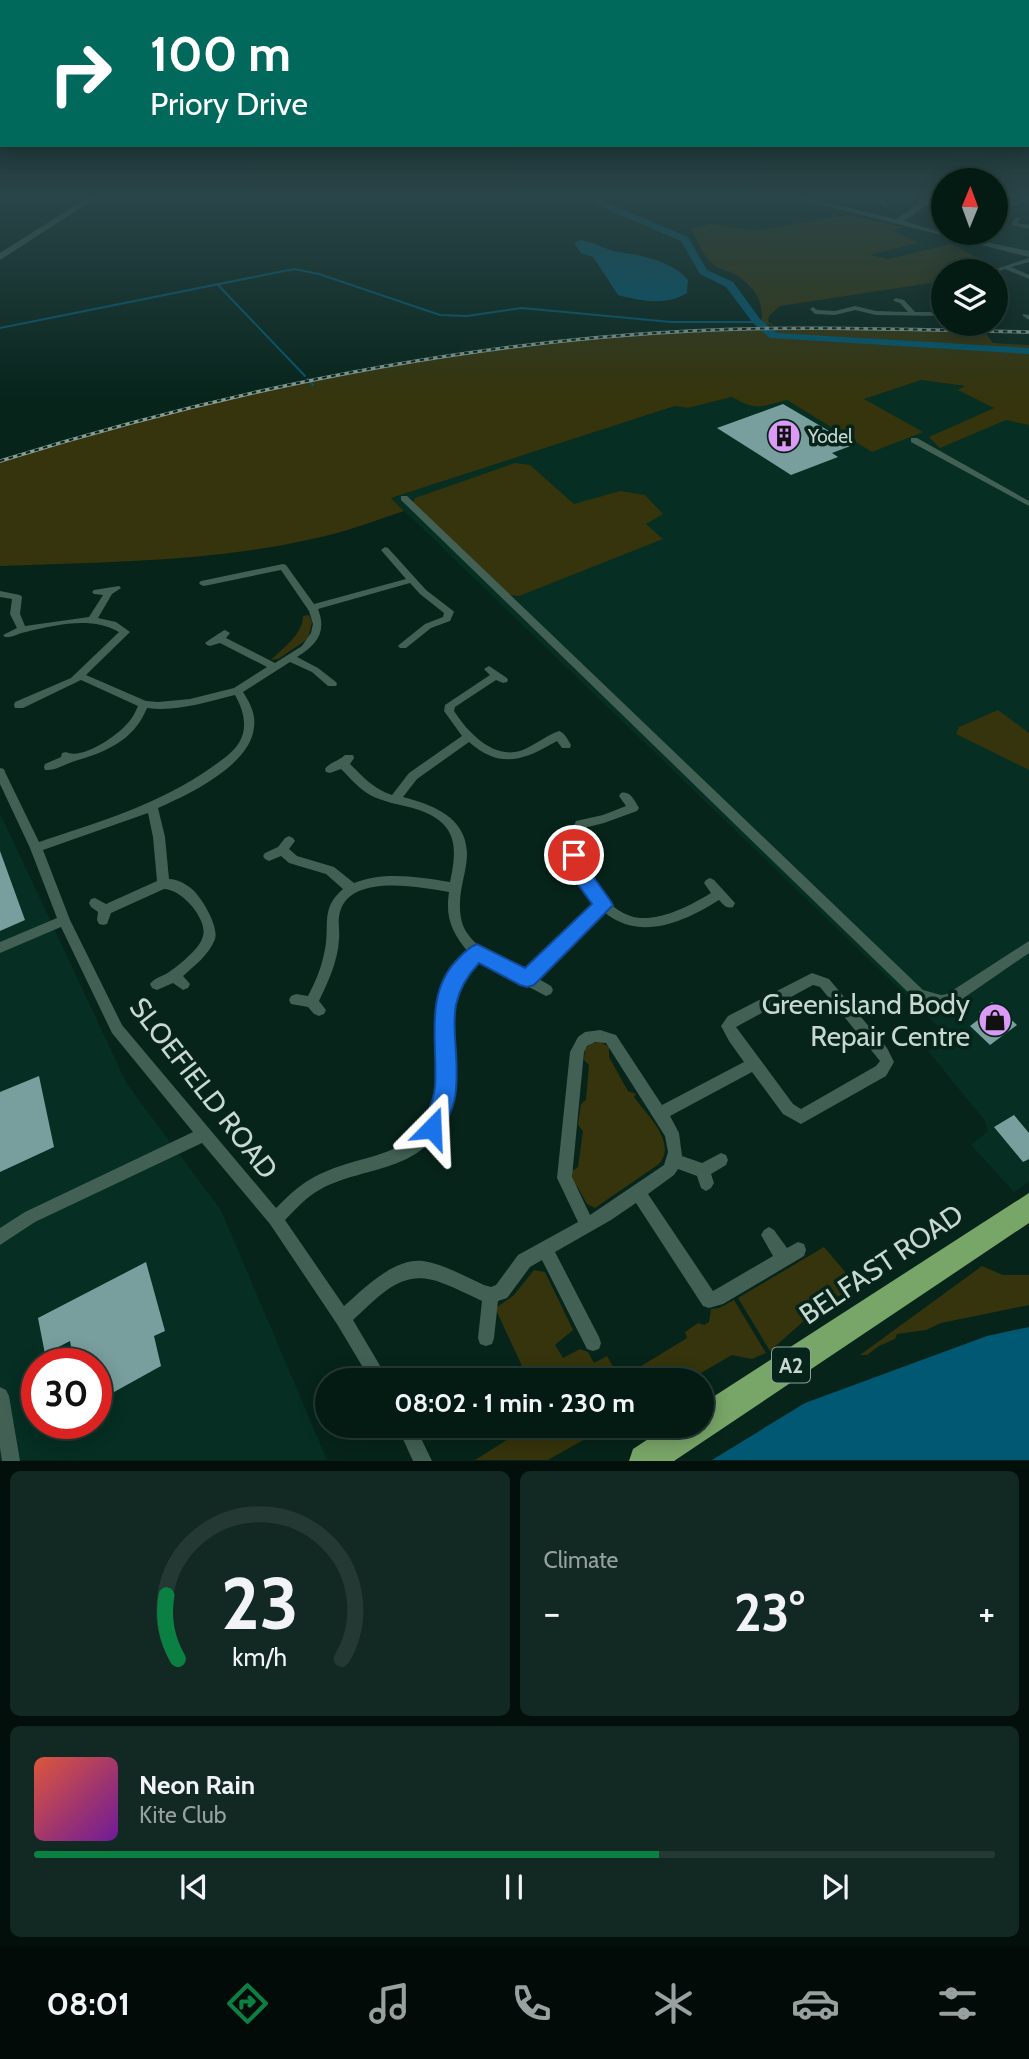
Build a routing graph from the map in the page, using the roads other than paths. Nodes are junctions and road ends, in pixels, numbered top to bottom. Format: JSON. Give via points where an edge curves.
{"nodes":[{"id":1,"x":1008,"y":268,"type":"edge"},
{"id":2,"x":1029,"y":277,"type":"edge"},
{"id":3,"x":902,"y":300,"type":"dead end"},
{"id":4,"x":814,"y":311,"type":"dead end"},
{"id":5,"x":914,"y":314,"type":"junction"},
{"id":6,"x":931,"y":314,"type":"edge"},
{"id":7,"x":914,"y":440,"type":"dead end"},
{"id":8,"x":404,"y":498,"type":"dead end"},
{"id":9,"x":1029,"y":504,"type":"edge"},
{"id":10,"x":384,"y":548,"type":"dead end"},
{"id":11,"x":412,"y":580,"type":"junction"},
{"id":12,"x":202,"y":584,"type":"dead end"},
{"id":13,"x":97,"y":592,"type":"dead end"},
{"id":14,"x":0,"y":594,"type":"edge"},
{"id":15,"x":312,"y":608,"type":"junction"},
{"id":16,"x":92,"y":619,"type":"junction"},
{"id":17,"x":22,"y":629,"type":"junction"},
{"id":18,"x":400,"y":633,"type":"dead end"},
{"id":19,"x":8,"y":635,"type":"dead end"},
{"id":20,"x":414,"y":636,"type":"junction"},
{"id":21,"x":218,"y":638,"type":"dead end"},
{"id":22,"x":403,"y":646,"type":"dead end"},
{"id":23,"x":290,"y":658,"type":"junction"},
{"id":24,"x":275,"y":667,"type":"junction"},
{"id":25,"x":496,"y":675,"type":"dead end"},
{"id":26,"x":80,"y":677,"type":"junction"},
{"id":27,"x":332,"y":684,"type":"dead end"},
{"id":28,"x":237,"y":691,"type":"junction"},
{"id":29,"x":144,"y":704,"type":"junction"},
{"id":30,"x":18,"y":706,"type":"dead end"},
{"id":31,"x":470,"y":736,"type":"junction"},
{"id":32,"x":566,"y":745,"type":"dead end"},
{"id":33,"x":49,"y":767,"type":"dead end"},
{"id":34,"x":330,"y":769,"type":"dead end"},
{"id":35,"x":0,"y":772,"type":"edge"},
{"id":36,"x":625,"y":796,"type":"dead end"},
{"id":37,"x":396,"y":798,"type":"junction"},
{"id":38,"x":152,"y":807,"type":"junction"},
{"id":39,"x":36,"y":848,"type":"junction"},
{"id":40,"x":270,"y":856,"type":"dead end"},
{"id":41,"x":710,"y":883,"type":"dead end"},
{"id":42,"x":163,"y":884,"type":"junction"},
{"id":43,"x":351,"y":888,"type":"junction"},
{"id":44,"x":454,"y":888,"type":"junction"},
{"id":45,"x":604,"y":905,"type":"junction"},
{"id":46,"x":101,"y":911,"type":"dead end"},
{"id":47,"x":64,"y":920,"type":"junction"},
{"id":48,"x":1029,"y":946,"type":"edge"},
{"id":49,"x":0,"y":948,"type":"edge"},
{"id":50,"x":477,"y":953,"type":"junction"},
{"id":51,"x":527,"y":979,"type":"junction"},
{"id":52,"x":157,"y":984,"type":"dead end"},
{"id":53,"x":546,"y":990,"type":"dead end"},
{"id":54,"x":296,"y":1000,"type":"dead end"},
{"id":55,"x":753,"y":1064,"type":"junction"},
{"id":56,"x":660,"y":1114,"type":"junction"},
{"id":57,"x":203,"y":1135,"type":"junction"},
{"id":58,"x":721,"y":1160,"type":"dead end"},
{"id":59,"x":675,"y":1161,"type":"junction"},
{"id":60,"x":638,"y":1193,"type":"junction"},
{"id":61,"x":1029,"y":1208,"type":"edge"},
{"id":62,"x":275,"y":1219,"type":"junction"},
{"id":63,"x":587,"y":1225,"type":"junction"},
{"id":64,"x":769,"y":1235,"type":"dead end"},
{"id":65,"x":0,"y":1237,"type":"edge"},
{"id":66,"x":545,"y":1249,"type":"junction"},
{"id":67,"x":491,"y":1295,"type":"junction"},
{"id":68,"x":343,"y":1318,"type":"junction"},
{"id":69,"x":486,"y":1338,"type":"dead end"},
{"id":70,"x":593,"y":1343,"type":"dead end"},
{"id":71,"x":373,"y":1368,"type":"edge"},
{"id":72,"x":0,"y":1396,"type":"edge"},
{"id":73,"x":714,"y":1416,"type":"edge"},
{"id":74,"x":412,"y":1438,"type":"edge"},
{"id":75,"x":680,"y":1438,"type":"edge"},
{"id":76,"x":11,"y":1461,"type":"edge"},
{"id":77,"x":423,"y":1461,"type":"edge"},
{"id":78,"x":645,"y":1461,"type":"edge"}],
"edges":[{"from":1,"to":2,"type":"street"},
{"from":3,"to":5,"type":"street"},
{"from":4,"to":5,"type":"street","via":[[835,313],[855,308]]},
{"from":5,"to":6,"type":"street"},
{"from":7,"to":9,"type":"street"},
{"from":8,"to":48,"type":"street","via":[[919,994],[950,1000]]},
{"from":10,"to":11,"type":"street"},
{"from":11,"to":15,"type":"street"},
{"from":11,"to":20,"type":"street","via":[[450,612],[447,619]]},
{"from":12,"to":15,"type":"street","via":[[281,564]]},
{"from":13,"to":16,"type":"street","via":[[113,590]]},
{"from":14,"to":17,"type":"street","via":[[17,597],[15,614]]},
{"from":15,"to":23,"type":"street","via":[[316,634]]},
{"from":16,"to":17,"type":"street"},
{"from":16,"to":26,"type":"street","via":[[125,632]]},
{"from":17,"to":19,"type":"street"},
{"from":18,"to":20,"type":"street"},
{"from":20,"to":22,"type":"street"},
{"from":21,"to":24,"type":"street"},
{"from":23,"to":24,"type":"street"},
{"from":23,"to":27,"type":"street"},
{"from":24,"to":28,"type":"street"},
{"from":25,"to":31,"type":"street","via":[[450,705],[453,718]]},
{"from":26,"to":29,"type":"street"},
{"from":26,"to":30,"type":"street"},
{"from":28,"to":29,"type":"street","via":[[190,703]]},
{"from":28,"to":38,"type":"street","via":[[250,716],[242,747],[189,790]]},
{"from":29,"to":33,"type":"street","via":[[136,722],[119,738]]},
{"from":31,"to":32,"type":"street","via":[[493,753],[511,757],[559,735]]},
{"from":31,"to":37,"type":"street","via":[[413,776]]},
{"from":34,"to":37,"type":"street","via":[[346,761],[369,789]]},
{"from":35,"to":39,"type":"street","name":"SLOEFIELD ROAD"},
{"from":36,"to":45,"type":"street","via":[[638,809],[576,828],[574,855],[579,871]]},
{"from":37,"to":44,"type":"street","via":[[427,808],[453,827],[461,855]]},
{"from":38,"to":39,"type":"street"},
{"from":38,"to":42,"type":"street"},
{"from":39,"to":47,"type":"street","name":"SLOEFIELD ROAD"},
{"from":40,"to":43,"type":"street","via":[[285,846],[293,860],[330,870]]},
{"from":41,"to":45,"type":"street","via":[[724,899],[639,924],[620,918]]},
{"from":42,"to":46,"type":"street"},
{"from":42,"to":52,"type":"street","via":[[187,891],[210,930],[209,940],[179,980]]},
{"from":43,"to":44,"type":"street","via":[[372,881]]},
{"from":43,"to":54,"type":"street","via":[[335,909],[330,956],[315,1006]]},
{"from":44,"to":50,"type":"street","via":[[454,918]]},
{"from":45,"to":51,"type":"street"},
{"from":47,"to":49,"type":"street"},
{"from":47,"to":57,"type":"street","name":"SLOEFIELD ROAD","via":[[117,1028]]},
{"from":50,"to":51,"type":"street"},
{"from":50,"to":62,"type":"street","via":[[454,977],[447,993],[446,1089],[432,1128],[406,1153],[316,1184]]},
{"from":51,"to":53,"type":"street"},
{"from":55,"to":55,"type":"street","via":[[788,1109],[801,1117],[881,1071],[887,1062],[824,983],[812,979],[729,1023],[729,1031]]},
{"from":55,"to":56,"type":"street"},
{"from":56,"to":59,"type":"street","via":[[672,1133]]},
{"from":56,"to":63,"type":"street","via":[[611,1039],[589,1036],[581,1042],[564,1178]]},
{"from":57,"to":62,"type":"street","name":"SLOEFIELD ROAD"},
{"from":57,"to":65,"type":"street","via":[[19,1222]]},
{"from":58,"to":59,"type":"street","via":[[705,1177]]},
{"from":59,"to":60,"type":"street"},
{"from":60,"to":63,"type":"street"},
{"from":60,"to":64,"type":"street","via":[[709,1300],[791,1254]]},
{"from":61,"to":73,"type":"highway","name":"BELFAST ROAD","number":"A2"},
{"from":62,"to":68,"type":"street","name":"SLOEFIELD ROAD"},
{"from":63,"to":66,"type":"street"},
{"from":66,"to":67,"type":"street","via":[[524,1261],[501,1292]]},
{"from":66,"to":70,"type":"street"},
{"from":67,"to":68,"type":"street","via":[[414,1268],[392,1278]]},
{"from":67,"to":69,"type":"street"},
{"from":68,"to":71,"type":"street","name":"SLOEFIELD ROAD"},
{"from":72,"to":76,"type":"street"},
{"from":74,"to":77,"type":"street"},
{"from":75,"to":78,"type":"highway","name":"BELFAST ROAD","number":"A2"}]}
